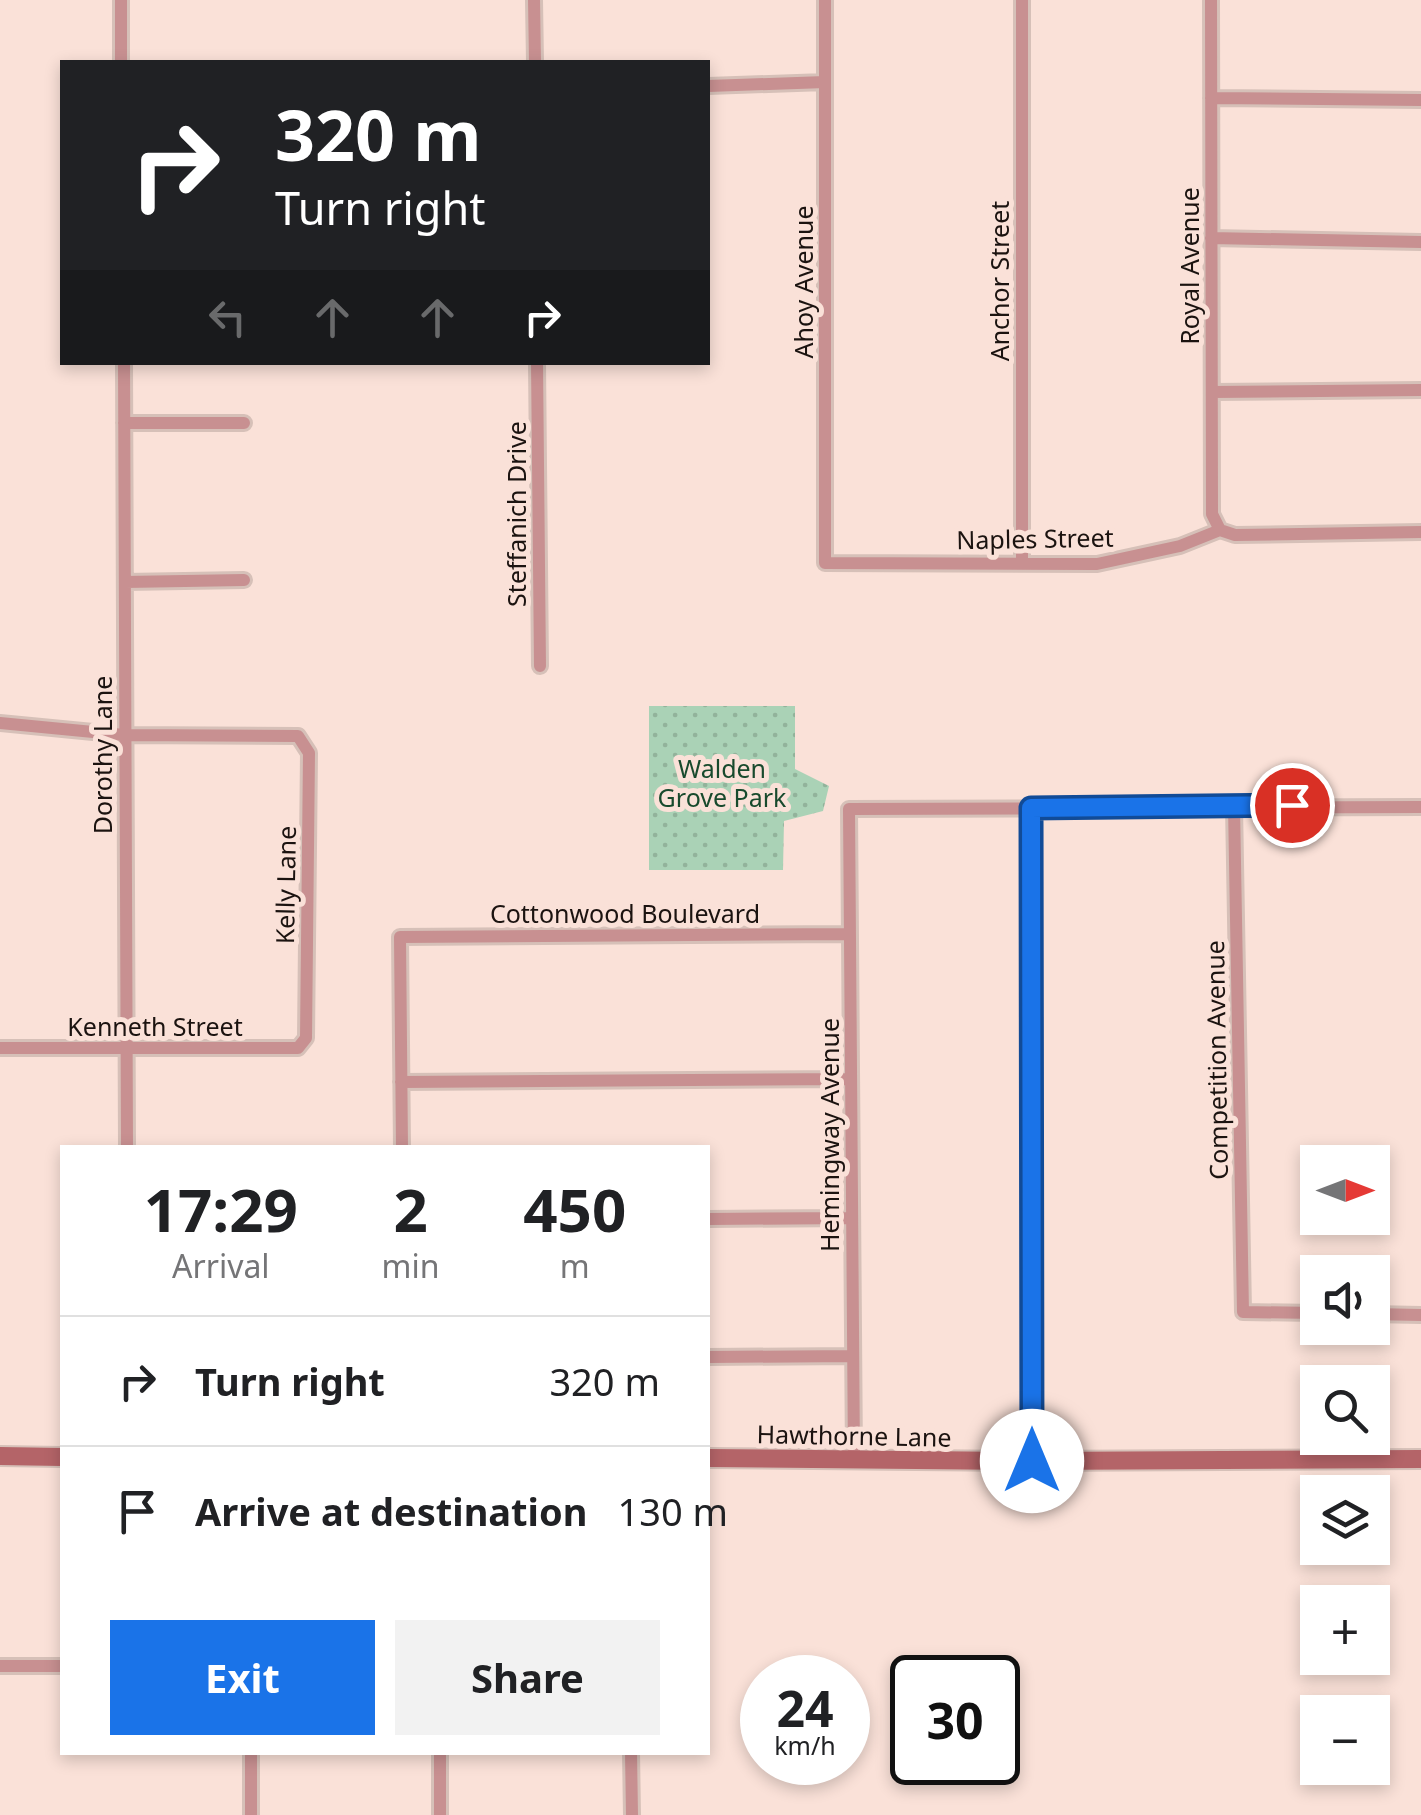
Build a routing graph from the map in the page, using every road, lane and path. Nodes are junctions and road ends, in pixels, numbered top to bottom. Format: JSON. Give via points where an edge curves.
{"nodes":[{"id":1,"x":121,"y":0,"type":"edge"},
{"id":2,"x":534,"y":0,"type":"edge"},
{"id":3,"x":825,"y":0,"type":"edge"},
{"id":4,"x":1022,"y":0,"type":"edge"},
{"id":5,"x":1211,"y":0,"type":"edge"},
{"id":6,"x":122,"y":60,"type":"edge"},
{"id":7,"x":535,"y":60,"type":"edge"},
{"id":8,"x":825,"y":82,"type":"junction"},
{"id":9,"x":710,"y":86,"type":"edge"},
{"id":10,"x":1211,"y":98,"type":"junction"},
{"id":11,"x":1421,"y":100,"type":"edge"},
{"id":12,"x":1211,"y":238,"type":"junction"},
{"id":13,"x":1421,"y":242,"type":"edge"},
{"id":14,"x":124,"y":365,"type":"edge"},
{"id":15,"x":537,"y":365,"type":"edge"},
{"id":16,"x":1421,"y":390,"type":"edge"},
{"id":17,"x":1212,"y":392,"type":"junction"},
{"id":18,"x":124,"y":423,"type":"junction"},
{"id":19,"x":244,"y":423,"type":"dead end"},
{"id":20,"x":1220,"y":530,"type":"junction"},
{"id":21,"x":1421,"y":532,"type":"edge"},
{"id":22,"x":825,"y":563,"type":"joint"},
{"id":23,"x":1022,"y":563,"type":"junction"},
{"id":24,"x":244,"y":580,"type":"dead end"},
{"id":25,"x":125,"y":582,"type":"junction"},
{"id":26,"x":540,"y":666,"type":"dead end"},
{"id":27,"x":0,"y":723,"type":"edge"},
{"id":28,"x":124,"y":735,"type":"junction"},
{"id":29,"x":1234,"y":806,"type":"junction"},
{"id":30,"x":1421,"y":806,"type":"edge"},
{"id":31,"x":1031,"y":808,"type":"junction"},
{"id":32,"x":850,"y":934,"type":"junction"},
{"id":33,"x":306,"y":1038,"type":"joint"},
{"id":34,"x":0,"y":1048,"type":"edge"},
{"id":35,"x":126,"y":1049,"type":"junction"},
{"id":36,"x":851,"y":1079,"type":"junction"},
{"id":37,"x":401,"y":1082,"type":"junction"},
{"id":38,"x":127,"y":1145,"type":"edge"},
{"id":39,"x":402,"y":1145,"type":"edge"},
{"id":40,"x":852,"y":1218,"type":"junction"},
{"id":41,"x":710,"y":1219,"type":"edge"},
{"id":42,"x":1300,"y":1314,"type":"edge"},
{"id":43,"x":1390,"y":1314,"type":"edge"},
{"id":44,"x":1421,"y":1315,"type":"edge"},
{"id":45,"x":853,"y":1356,"type":"junction"},
{"id":46,"x":710,"y":1357,"type":"edge"},
{"id":47,"x":0,"y":1456,"type":"edge"},
{"id":48,"x":60,"y":1457,"type":"edge"},
{"id":49,"x":710,"y":1458,"type":"edge"},
{"id":50,"x":1421,"y":1459,"type":"edge"},
{"id":51,"x":854,"y":1460,"type":"junction"},
{"id":52,"x":1032,"y":1461,"type":"junction"},
{"id":53,"x":0,"y":1666,"type":"edge"},
{"id":54,"x":60,"y":1666,"type":"edge"},
{"id":55,"x":250,"y":1755,"type":"edge"},
{"id":56,"x":440,"y":1755,"type":"edge"},
{"id":57,"x":631,"y":1755,"type":"edge"},
{"id":58,"x":251,"y":1815,"type":"edge"},
{"id":59,"x":440,"y":1815,"type":"edge"},
{"id":60,"x":632,"y":1815,"type":"edge"}],
"edges":[{"from":1,"to":6,"type":"street"},
{"from":2,"to":7,"type":"street"},
{"from":3,"to":8,"type":"street","name":"Ahoy Avenue"},
{"from":4,"to":23,"type":"street","name":"Anchor Street"},
{"from":5,"to":10,"type":"street","name":"Royal Avenue"},
{"from":8,"to":9,"type":"street"},
{"from":8,"to":22,"type":"street","name":"Ahoy Avenue"},
{"from":10,"to":11,"type":"street"},
{"from":10,"to":12,"type":"street","name":"Royal Avenue"},
{"from":12,"to":13,"type":"street"},
{"from":12,"to":17,"type":"street","name":"Royal Avenue"},
{"from":14,"to":18,"type":"street","name":"Dorothy Lane"},
{"from":15,"to":26,"type":"street","name":"Steffanich Drive"},
{"from":16,"to":17,"type":"street"},
{"from":17,"to":20,"type":"street","name":"Royal Avenue","via":[[1212,514]]},
{"from":18,"to":19,"type":"street"},
{"from":18,"to":25,"type":"street","name":"Dorothy Lane"},
{"from":20,"to":21,"type":"street","name":"Naples Street"},
{"from":20,"to":23,"type":"street","name":"Naples Street","via":[[1097,564]]},
{"from":22,"to":23,"type":"street","name":"Naples Street"},
{"from":24,"to":25,"type":"street"},
{"from":25,"to":28,"type":"street","name":"Dorothy Lane"},
{"from":27,"to":28,"type":"street"},
{"from":28,"to":33,"type":"street","name":"Kelly Lane","via":[[298,736],[309,754]]},
{"from":28,"to":35,"type":"street","name":"Dorothy Lane"},
{"from":29,"to":30,"type":"street"},
{"from":29,"to":31,"type":"street"},
{"from":29,"to":42,"type":"street","name":"Competition Avenue","via":[[1243,1312]]},
{"from":31,"to":32,"type":"street","name":"Hemingway Avenue","via":[[849,809]]},
{"from":31,"to":52,"type":"street"},
{"from":32,"to":36,"type":"street","name":"Hemingway Avenue"},
{"from":32,"to":37,"type":"street","name":"Cottonwood Boulevard","via":[[400,937]]},
{"from":33,"to":35,"type":"street","name":"Kenneth Street","via":[[298,1048]]},
{"from":34,"to":35,"type":"street","name":"Kenneth Street"},
{"from":35,"to":38,"type":"street","name":"Dorothy Lane"},
{"from":36,"to":37,"type":"street"},
{"from":36,"to":40,"type":"street","name":"Hemingway Avenue"},
{"from":37,"to":39,"type":"street"},
{"from":40,"to":41,"type":"street"},
{"from":40,"to":45,"type":"street","name":"Hemingway Avenue"},
{"from":43,"to":44,"type":"street"},
{"from":45,"to":46,"type":"street"},
{"from":45,"to":51,"type":"street","name":"Hemingway Avenue"},
{"from":47,"to":48,"type":"street"},
{"from":49,"to":51,"type":"street","name":"Hawthorne Lane"},
{"from":50,"to":52,"type":"street","name":"Hawthorne Lane"},
{"from":51,"to":52,"type":"street","name":"Hawthorne Lane"},
{"from":53,"to":54,"type":"street"},
{"from":55,"to":58,"type":"street"},
{"from":56,"to":59,"type":"street"},
{"from":57,"to":60,"type":"street"}]}
